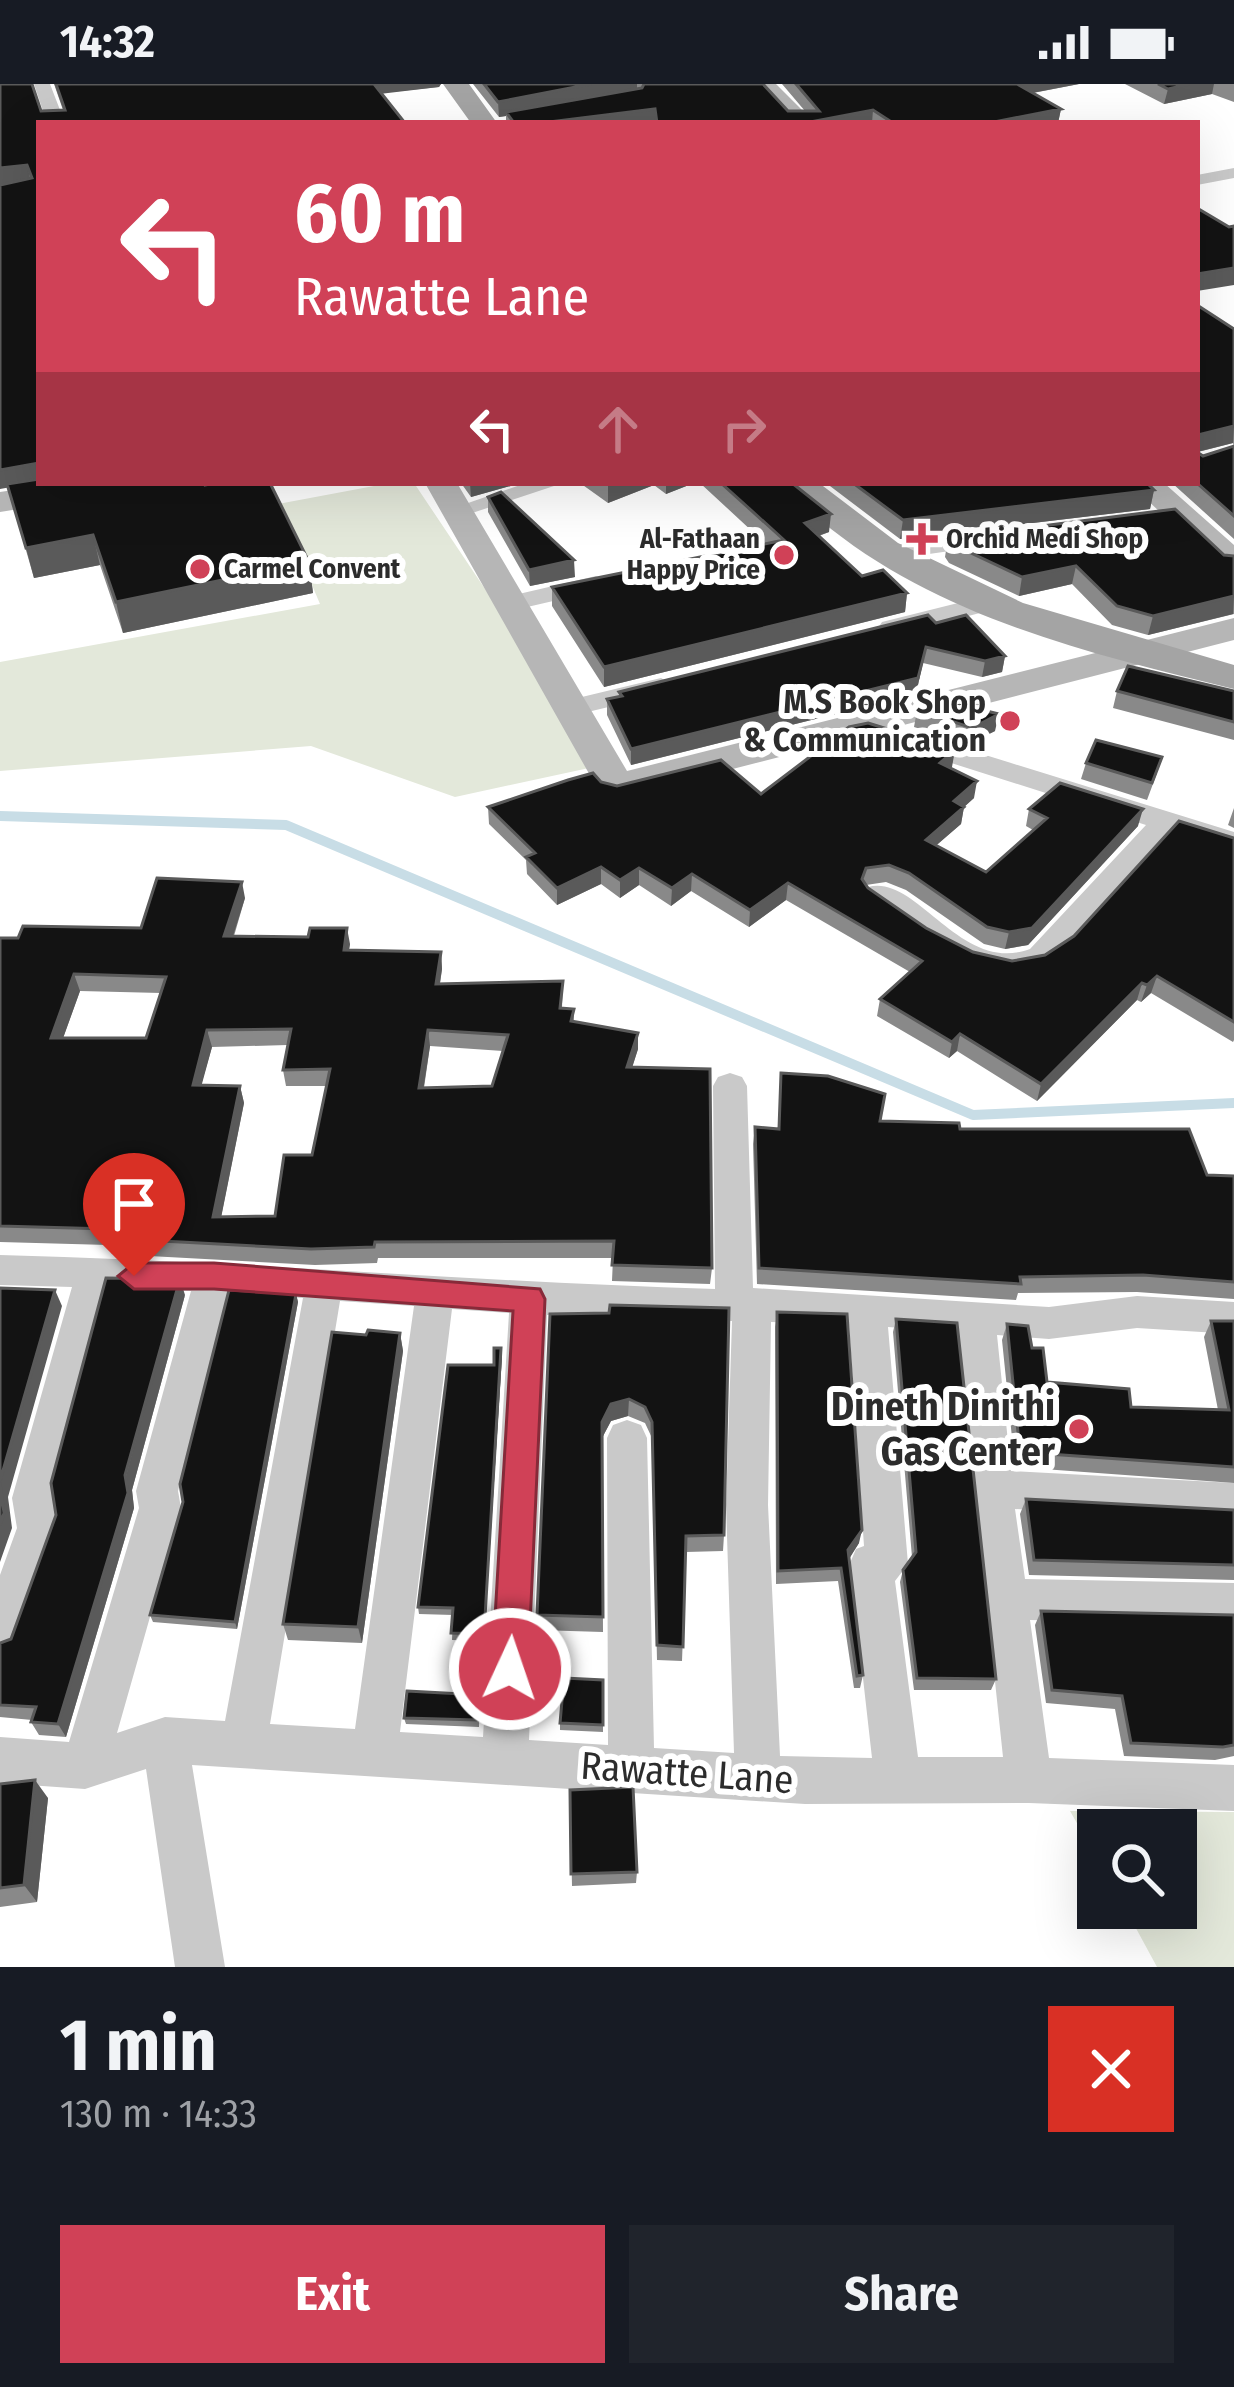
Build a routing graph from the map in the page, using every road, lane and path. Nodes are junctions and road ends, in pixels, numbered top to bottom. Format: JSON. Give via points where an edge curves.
{"nodes":[{"id":1,"x":42,"y":84,"type":"edge"},
{"id":2,"x":456,"y":84,"type":"edge"},
{"id":3,"x":763,"y":84,"type":"edge"},
{"id":4,"x":55,"y":120,"type":"edge"},
{"id":5,"x":482,"y":120,"type":"edge"},
{"id":6,"x":800,"y":120,"type":"edge"},
{"id":7,"x":1234,"y":173,"type":"edge"},
{"id":8,"x":1200,"y":179,"type":"edge"},
{"id":9,"x":100,"y":486,"type":"edge"},
{"id":10,"x":529,"y":486,"type":"edge"},
{"id":11,"x":801,"y":486,"type":"edge"},
{"id":12,"x":1148,"y":486,"type":"edge"},
{"id":13,"x":449,"y":497,"type":"edge"},
{"id":14,"x":0,"y":502,"type":"edge"},
{"id":15,"x":1182,"y":516,"type":"junction"},
{"id":16,"x":1144,"y":520,"type":"edge"},
{"id":17,"x":1019,"y":536,"type":"edge"},
{"id":18,"x":887,"y":553,"type":"junction"},
{"id":19,"x":1234,"y":563,"type":"edge"},
{"id":20,"x":621,"y":578,"type":"edge"},
{"id":21,"x":994,"y":602,"type":"junction"},
{"id":22,"x":510,"y":603,"type":"junction"},
{"id":23,"x":1234,"y":629,"type":"edge"},
{"id":24,"x":861,"y":636,"type":"edge"},
{"id":25,"x":1140,"y":654,"type":"junction"},
{"id":26,"x":1234,"y":676,"type":"edge"},
{"id":27,"x":682,"y":680,"type":"edge"},
{"id":28,"x":571,"y":708,"type":"junction"},
{"id":29,"x":864,"y":725,"type":"junction"},
{"id":30,"x":1169,"y":818,"type":"junction"},
{"id":31,"x":1234,"y":842,"type":"edge"},
{"id":32,"x":879,"y":894,"type":"edge"},
{"id":33,"x":730,"y":1086,"type":"dead end"},
{"id":34,"x":0,"y":1270,"type":"edge"},
{"id":35,"x":94,"y":1276,"type":"junction"},
{"id":36,"x":214,"y":1276,"type":"junction"},
{"id":37,"x":324,"y":1284,"type":"junction"},
{"id":38,"x":435,"y":1290,"type":"junction"},
{"id":39,"x":529,"y":1299,"type":"junction"},
{"id":40,"x":743,"y":1304,"type":"junction"},
{"id":41,"x":867,"y":1309,"type":"junction"},
{"id":42,"x":1234,"y":1318,"type":"edge"},
{"id":43,"x":976,"y":1319,"type":"junction"},
{"id":44,"x":627,"y":1438,"type":"dead end"},
{"id":45,"x":992,"y":1489,"type":"junction"},
{"id":46,"x":1234,"y":1502,"type":"edge"},
{"id":47,"x":1006,"y":1599,"type":"junction"},
{"id":48,"x":1234,"y":1604,"type":"edge"},
{"id":49,"x":0,"y":1636,"type":"edge"},
{"id":50,"x":165,"y":1740,"type":"junction"},
{"id":51,"x":243,"y":1745,"type":"junction"},
{"id":52,"x":375,"y":1753,"type":"junction"},
{"id":53,"x":0,"y":1760,"type":"edge"},
{"id":54,"x":506,"y":1762,"type":"junction"},
{"id":55,"x":85,"y":1766,"type":"junction"},
{"id":56,"x":631,"y":1770,"type":"junction"},
{"id":57,"x":758,"y":1778,"type":"junction"},
{"id":58,"x":898,"y":1780,"type":"junction"},
{"id":59,"x":1029,"y":1780,"type":"junction"},
{"id":60,"x":1234,"y":1788,"type":"edge"},
{"id":61,"x":200,"y":1967,"type":"edge"}],
"edges":[{"from":1,"to":4,"type":"street"},
{"from":2,"to":5,"type":"main road"},
{"from":3,"to":6,"type":"street"},
{"from":7,"to":8,"type":"street"},
{"from":9,"to":14,"type":"street"},
{"from":10,"to":13,"type":"street"},
{"from":11,"to":18,"type":"main road"},
{"from":12,"to":15,"type":"street"},
{"from":13,"to":22,"type":"street"},
{"from":15,"to":16,"type":"street"},
{"from":15,"to":19,"type":"street"},
{"from":17,"to":18,"type":"street"},
{"from":18,"to":21,"type":"main road"},
{"from":20,"to":22,"type":"street"},
{"from":21,"to":24,"type":"street"},
{"from":21,"to":25,"type":"main road"},
{"from":22,"to":28,"type":"street"},
{"from":23,"to":25,"type":"street"},
{"from":25,"to":26,"type":"main road"},
{"from":25,"to":29,"type":"street"},
{"from":27,"to":28,"type":"street"},
{"from":28,"to":29,"type":"street","via":[[616,786]]},
{"from":29,"to":30,"type":"street"},
{"from":30,"to":31,"type":"street"},
{"from":30,"to":32,"type":"street","via":[[1023,968],[977,960]]},
{"from":33,"to":40,"type":"street"},
{"from":34,"to":35,"type":"street"},
{"from":35,"to":36,"type":"street"},
{"from":35,"to":49,"type":"street","via":[[33,1498],[38,1528]]},
{"from":36,"to":37,"type":"street"},
{"from":36,"to":55,"type":"street","via":[[157,1491],[160,1508]]},
{"from":37,"to":38,"type":"street"},
{"from":37,"to":51,"type":"street"},
{"from":38,"to":39,"type":"street"},
{"from":38,"to":52,"type":"street"},
{"from":39,"to":40,"type":"street"},
{"from":39,"to":54,"type":"street"},
{"from":40,"to":41,"type":"street"},
{"from":40,"to":57,"type":"street"},
{"from":41,"to":43,"type":"street"},
{"from":41,"to":58,"type":"street","via":[[887,1564],[871,1564]]},
{"from":42,"to":43,"type":"street","via":[[1137,1312],[1049,1323]]},
{"from":43,"to":45,"type":"street"},
{"from":44,"to":56,"type":"street"},
{"from":45,"to":46,"type":"street"},
{"from":45,"to":47,"type":"street"},
{"from":47,"to":48,"type":"street"},
{"from":47,"to":59,"type":"street"},
{"from":50,"to":51,"type":"street","name":"Rawatte Lane"},
{"from":50,"to":55,"type":"street","name":"Rawatte Lane"},
{"from":50,"to":61,"type":"street"},
{"from":51,"to":52,"type":"street","name":"Rawatte Lane"},
{"from":52,"to":54,"type":"street","name":"Rawatte Lane"},
{"from":53,"to":55,"type":"street","name":"Rawatte Lane"},
{"from":54,"to":56,"type":"street","name":"Rawatte Lane"},
{"from":56,"to":57,"type":"street","name":"Rawatte Lane"},
{"from":57,"to":58,"type":"street","name":"Rawatte Lane"},
{"from":58,"to":59,"type":"street","name":"Rawatte Lane"},
{"from":59,"to":60,"type":"street","name":"Rawatte Lane"}]}
